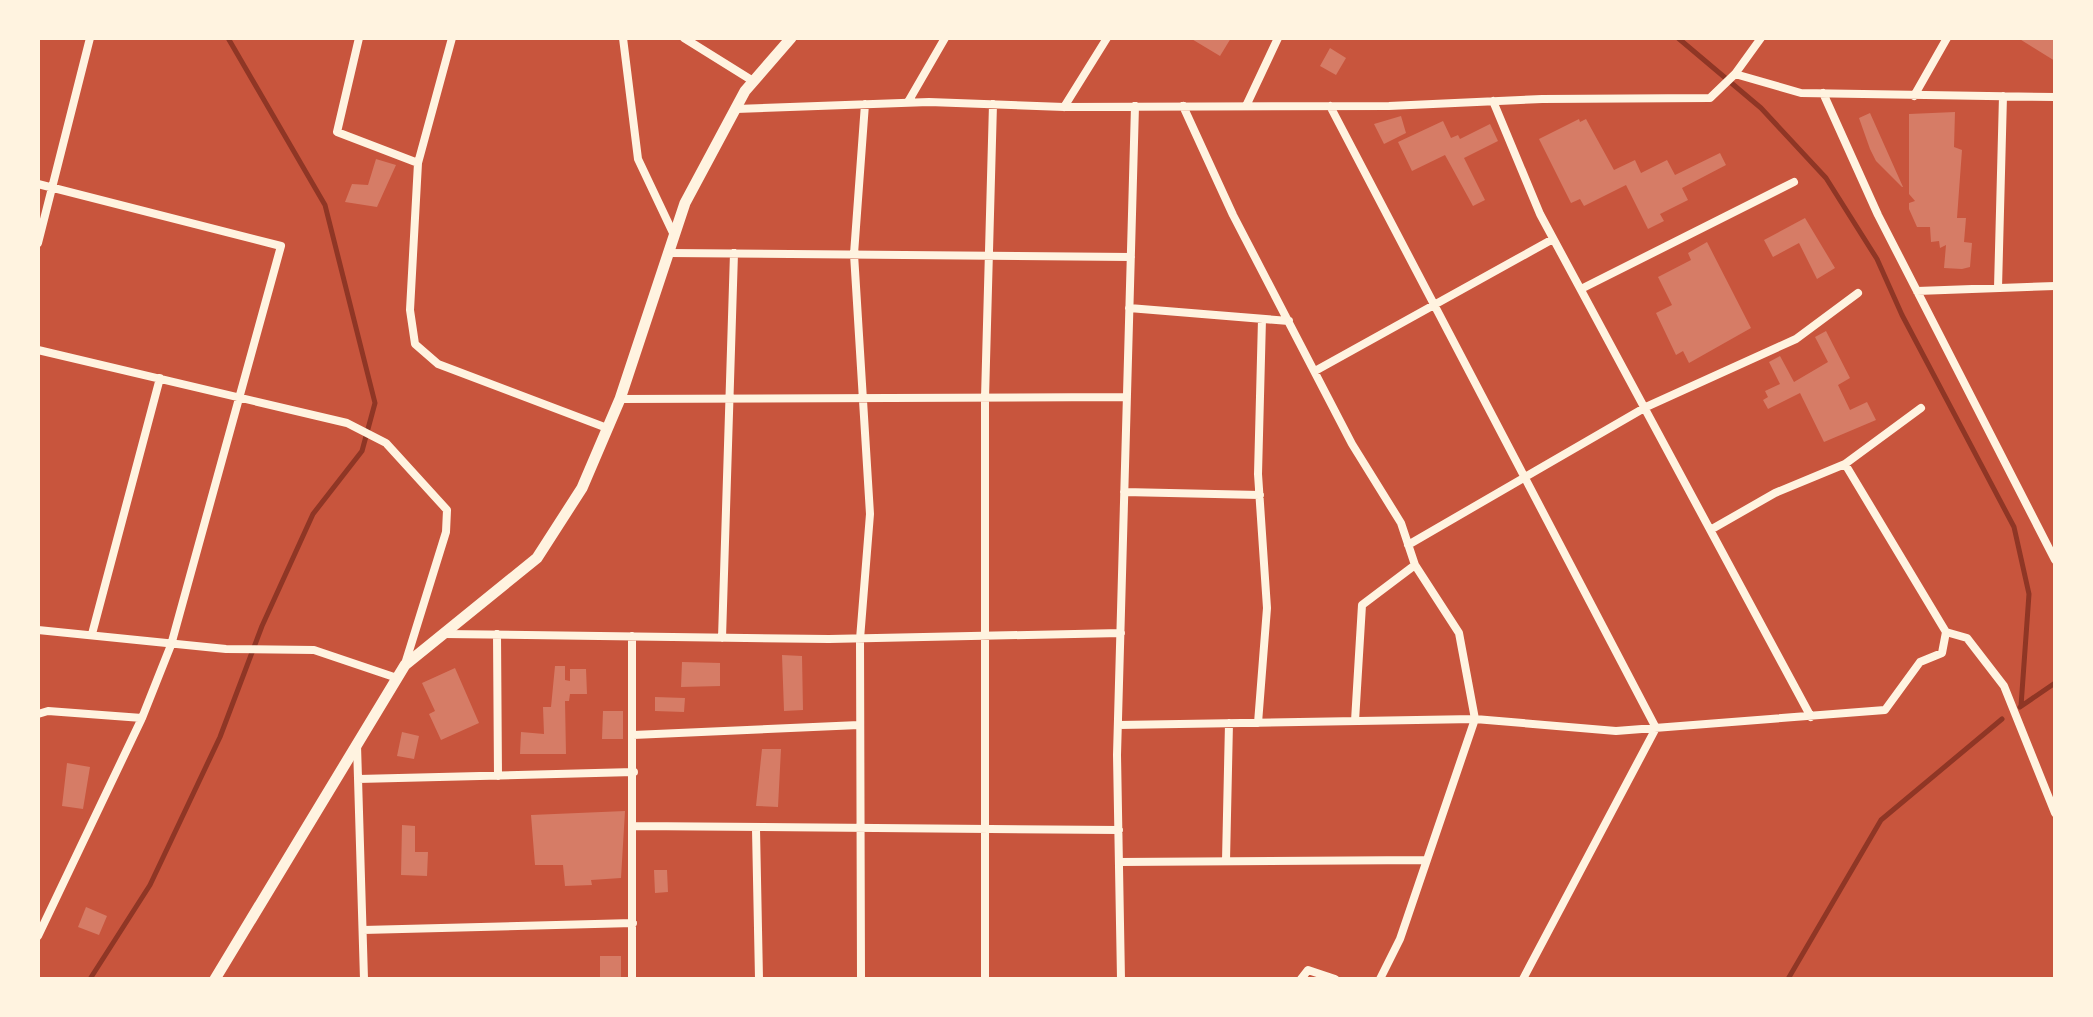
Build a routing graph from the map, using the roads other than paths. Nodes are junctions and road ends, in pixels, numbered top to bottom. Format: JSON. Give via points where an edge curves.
{"nodes":[{"id":1,"x":90,"y":38,"type":"edge"},
{"id":2,"x":359,"y":38,"type":"edge"},
{"id":3,"x":452,"y":38,"type":"edge"},
{"id":4,"x":623,"y":38,"type":"edge"},
{"id":5,"x":684,"y":38,"type":"edge"},
{"id":6,"x":791,"y":38,"type":"edge"},
{"id":7,"x":945,"y":38,"type":"edge"},
{"id":8,"x":1106,"y":38,"type":"edge"},
{"id":9,"x":1278,"y":38,"type":"edge"},
{"id":10,"x":1761,"y":38,"type":"edge"},
{"id":11,"x":1947,"y":38,"type":"edge"},
{"id":12,"x":1735,"y":74,"type":"junction"},
{"id":13,"x":749,"y":86,"type":"junction"},
{"id":14,"x":1823,"y":93,"type":"junction"},
{"id":15,"x":1914,"y":96,"type":"junction"},
{"id":16,"x":2003,"y":96,"type":"junction"},
{"id":17,"x":2055,"y":97,"type":"edge"},
{"id":18,"x":1493,"y":101,"type":"junction"},
{"id":19,"x":908,"y":102,"type":"junction"},
{"id":20,"x":865,"y":104,"type":"junction"},
{"id":21,"x":993,"y":104,"type":"junction"},
{"id":22,"x":1135,"y":106,"type":"junction"},
{"id":23,"x":1183,"y":106,"type":"junction"},
{"id":24,"x":1246,"y":106,"type":"junction"},
{"id":25,"x":1330,"y":106,"type":"junction"},
{"id":26,"x":1064,"y":107,"type":"junction"},
{"id":27,"x":736,"y":109,"type":"junction"},
{"id":28,"x":418,"y":163,"type":"junction"},
{"id":29,"x":1794,"y":182,"type":"dead end"},
{"id":30,"x":38,"y":184,"type":"edge"},
{"id":31,"x":52,"y":188,"type":"junction"},
{"id":32,"x":674,"y":236,"type":"junction"},
{"id":33,"x":1553,"y":239,"type":"junction"},
{"id":34,"x":38,"y":243,"type":"edge"},
{"id":35,"x":669,"y":253,"type":"junction"},
{"id":36,"x":734,"y":253,"type":"junction"},
{"id":37,"x":854,"y":254,"type":"junction"},
{"id":38,"x":987,"y":255,"type":"junction"},
{"id":39,"x":1131,"y":257,"type":"junction"},
{"id":40,"x":2055,"y":286,"type":"edge"},
{"id":41,"x":1998,"y":288,"type":"junction"},
{"id":42,"x":1581,"y":289,"type":"junction"},
{"id":43,"x":1917,"y":291,"type":"junction"},
{"id":44,"x":1858,"y":293,"type":"dead end"},
{"id":45,"x":1435,"y":307,"type":"junction"},
{"id":46,"x":1129,"y":308,"type":"junction"},
{"id":47,"x":1262,"y":319,"type":"junction"},
{"id":48,"x":1289,"y":321,"type":"junction"},
{"id":49,"x":38,"y":350,"type":"edge"},
{"id":50,"x":1315,"y":371,"type":"junction"},
{"id":51,"x":160,"y":378,"type":"junction"},
{"id":52,"x":1127,"y":397,"type":"junction"},
{"id":53,"x":861,"y":398,"type":"junction"},
{"id":54,"x":985,"y":398,"type":"junction"},
{"id":55,"x":620,"y":399,"type":"junction"},
{"id":56,"x":729,"y":399,"type":"junction"},
{"id":57,"x":240,"y":400,"type":"junction"},
{"id":58,"x":1646,"y":407,"type":"junction"},
{"id":59,"x":1921,"y":408,"type":"dead end"},
{"id":60,"x":607,"y":428,"type":"junction"},
{"id":61,"x":1845,"y":464,"type":"junction"},
{"id":62,"x":1523,"y":476,"type":"junction"},
{"id":63,"x":1124,"y":492,"type":"junction"},
{"id":64,"x":1260,"y":495,"type":"junction"},
{"id":65,"x":1712,"y":529,"type":"junction"},
{"id":66,"x":1408,"y":545,"type":"junction"},
{"id":67,"x":2055,"y":560,"type":"edge"},
{"id":68,"x":1415,"y":565,"type":"junction"},
{"id":69,"x":38,"y":630,"type":"edge"},
{"id":70,"x":1946,"y":632,"type":"junction"},
{"id":71,"x":1121,"y":633,"type":"junction"},
{"id":72,"x":92,"y":634,"type":"junction"},
{"id":73,"x":444,"y":634,"type":"junction"},
{"id":74,"x":497,"y":634,"type":"junction"},
{"id":75,"x":632,"y":636,"type":"junction"},
{"id":76,"x":984,"y":636,"type":"junction"},
{"id":77,"x":722,"y":638,"type":"junction"},
{"id":78,"x":860,"y":639,"type":"junction"},
{"id":79,"x":171,"y":645,"type":"junction"},
{"id":80,"x":405,"y":665,"type":"junction"},
{"id":81,"x":397,"y":678,"type":"junction"},
{"id":82,"x":38,"y":714,"type":"edge"},
{"id":83,"x":1811,"y":717,"type":"junction"},
{"id":84,"x":142,"y":718,"type":"junction"},
{"id":85,"x":1475,"y":719,"type":"junction"},
{"id":86,"x":1355,"y":721,"type":"junction"},
{"id":87,"x":1229,"y":723,"type":"junction"},
{"id":88,"x":1258,"y":723,"type":"junction"},
{"id":89,"x":859,"y":725,"type":"junction"},
{"id":90,"x":1118,"y":725,"type":"junction"},
{"id":91,"x":1656,"y":728,"type":"junction"},
{"id":92,"x":633,"y":735,"type":"junction"},
{"id":93,"x":357,"y":745,"type":"junction"},
{"id":94,"x":634,"y":772,"type":"junction"},
{"id":95,"x":498,"y":776,"type":"junction"},
{"id":96,"x":358,"y":779,"type":"junction"},
{"id":97,"x":2055,"y":813,"type":"edge"},
{"id":98,"x":634,"y":826,"type":"junction"},
{"id":99,"x":756,"y":829,"type":"junction"},
{"id":100,"x":1119,"y":830,"type":"junction"},
{"id":101,"x":858,"y":831,"type":"junction"},
{"id":102,"x":985,"y":831,"type":"junction"},
{"id":103,"x":1426,"y":860,"type":"junction"},
{"id":104,"x":1226,"y":861,"type":"junction"},
{"id":105,"x":1119,"y":862,"type":"junction"},
{"id":106,"x":633,"y":923,"type":"junction"},
{"id":107,"x":40,"y":924,"type":"edge"},
{"id":108,"x":363,"y":930,"type":"junction"},
{"id":109,"x":38,"y":936,"type":"edge"},
{"id":110,"x":215,"y":979,"type":"edge"},
{"id":111,"x":364,"y":979,"type":"edge"},
{"id":112,"x":632,"y":979,"type":"edge"},
{"id":113,"x":759,"y":979,"type":"edge"},
{"id":114,"x":861,"y":979,"type":"edge"},
{"id":115,"x":985,"y":979,"type":"edge"},
{"id":116,"x":1121,"y":979,"type":"edge"},
{"id":117,"x":1301,"y":979,"type":"edge"},
{"id":118,"x":1335,"y":979,"type":"edge"},
{"id":119,"x":1380,"y":979,"type":"edge"},
{"id":120,"x":1523,"y":979,"type":"edge"}],
"edges":[{"from":1,"to":31,"type":"street"},
{"from":2,"to":28,"type":"street","via":[[337,132]]},
{"from":3,"to":28,"type":"street"},
{"from":4,"to":32,"type":"street","via":[[638,159]]},
{"from":5,"to":13,"type":"street"},
{"from":6,"to":13,"type":"street"},
{"from":7,"to":19,"type":"street"},
{"from":8,"to":26,"type":"street"},
{"from":9,"to":24,"type":"street"},
{"from":10,"to":12,"type":"street"},
{"from":11,"to":15,"type":"street"},
{"from":12,"to":14,"type":"street","via":[[1801,93]]},
{"from":12,"to":18,"type":"street","via":[[1710,98]]},
{"from":13,"to":27,"type":"street"},
{"from":14,"to":15,"type":"street"},
{"from":14,"to":43,"type":"street"},
{"from":15,"to":16,"type":"street"},
{"from":16,"to":17,"type":"street"},
{"from":16,"to":41,"type":"street"},
{"from":18,"to":25,"type":"street"},
{"from":18,"to":33,"type":"street"},
{"from":19,"to":20,"type":"street"},
{"from":19,"to":21,"type":"street"},
{"from":20,"to":27,"type":"street"},
{"from":20,"to":37,"type":"street"},
{"from":21,"to":26,"type":"street"},
{"from":21,"to":38,"type":"street"},
{"from":22,"to":23,"type":"street"},
{"from":22,"to":26,"type":"street"},
{"from":22,"to":39,"type":"street"},
{"from":23,"to":24,"type":"street"},
{"from":23,"to":48,"type":"street"},
{"from":24,"to":25,"type":"street"},
{"from":25,"to":45,"type":"street"},
{"from":27,"to":32,"type":"street","via":[[685,203]]},
{"from":28,"to":60,"type":"street","via":[[410,310],[415,344],[438,364]]},
{"from":29,"to":42,"type":"street"},
{"from":30,"to":31,"type":"street"},
{"from":31,"to":34,"type":"street"},
{"from":31,"to":57,"type":"street","via":[[281,246]]},
{"from":32,"to":35,"type":"street"},
{"from":33,"to":42,"type":"street"},
{"from":33,"to":45,"type":"street"},
{"from":35,"to":36,"type":"street"},
{"from":35,"to":55,"type":"street"},
{"from":36,"to":37,"type":"street"},
{"from":36,"to":56,"type":"street"},
{"from":37,"to":38,"type":"street"},
{"from":37,"to":53,"type":"street"},
{"from":38,"to":39,"type":"street"},
{"from":38,"to":54,"type":"street"},
{"from":39,"to":46,"type":"street"},
{"from":40,"to":41,"type":"street"},
{"from":41,"to":43,"type":"street"},
{"from":42,"to":58,"type":"street"},
{"from":43,"to":67,"type":"street"},
{"from":44,"to":58,"type":"street","via":[[1796,339]]},
{"from":45,"to":50,"type":"street"},
{"from":45,"to":62,"type":"street"},
{"from":46,"to":47,"type":"street"},
{"from":46,"to":52,"type":"street"},
{"from":47,"to":48,"type":"street"},
{"from":47,"to":64,"type":"street"},
{"from":48,"to":50,"type":"street"},
{"from":49,"to":51,"type":"street"},
{"from":50,"to":66,"type":"street","via":[[1401,523]]},
{"from":51,"to":57,"type":"street"},
{"from":51,"to":72,"type":"street"},
{"from":52,"to":54,"type":"street"},
{"from":52,"to":63,"type":"street"},
{"from":53,"to":54,"type":"street"},
{"from":53,"to":56,"type":"street"},
{"from":53,"to":78,"type":"street","via":[[870,514]]},
{"from":54,"to":76,"type":"street"},
{"from":55,"to":56,"type":"street"},
{"from":55,"to":60,"type":"street"},
{"from":56,"to":77,"type":"street"},
{"from":57,"to":79,"type":"street"},
{"from":57,"to":80,"type":"street","via":[[347,423],[386,443],[447,510],[442,545]]},
{"from":58,"to":62,"type":"street"},
{"from":58,"to":65,"type":"street"},
{"from":59,"to":61,"type":"street"},
{"from":60,"to":73,"type":"street","via":[[582,488],[537,558]]},
{"from":61,"to":65,"type":"street","via":[[1775,493]]},
{"from":61,"to":70,"type":"street"},
{"from":62,"to":66,"type":"street"},
{"from":62,"to":91,"type":"street"},
{"from":63,"to":64,"type":"street"},
{"from":63,"to":71,"type":"street"},
{"from":64,"to":88,"type":"street","via":[[1267,608]]},
{"from":65,"to":83,"type":"street"},
{"from":66,"to":68,"type":"street"},
{"from":68,"to":85,"type":"street","via":[[1459,633]]},
{"from":68,"to":86,"type":"street","via":[[1362,605]]},
{"from":69,"to":72,"type":"street"},
{"from":70,"to":83,"type":"street","via":[[1942,653],[1920,662],[1885,710]]},
{"from":70,"to":97,"type":"street","via":[[1967,638],[2004,686]]},
{"from":71,"to":76,"type":"street"},
{"from":71,"to":90,"type":"street"},
{"from":72,"to":79,"type":"street"},
{"from":73,"to":74,"type":"street"},
{"from":73,"to":80,"type":"street"},
{"from":74,"to":75,"type":"street"},
{"from":74,"to":95,"type":"street"},
{"from":75,"to":77,"type":"street"},
{"from":75,"to":92,"type":"street"},
{"from":76,"to":78,"type":"street"},
{"from":76,"to":102,"type":"street"},
{"from":77,"to":78,"type":"street"},
{"from":78,"to":89,"type":"street"},
{"from":79,"to":81,"type":"street","via":[[314,650]]},
{"from":79,"to":84,"type":"street"},
{"from":80,"to":81,"type":"street"},
{"from":81,"to":93,"type":"street"},
{"from":82,"to":84,"type":"street"},
{"from":83,"to":91,"type":"street"},
{"from":84,"to":107,"type":"street"},
{"from":85,"to":86,"type":"street"},
{"from":85,"to":91,"type":"street","via":[[1616,731]]},
{"from":85,"to":103,"type":"street"},
{"from":86,"to":88,"type":"street"},
{"from":87,"to":88,"type":"street"},
{"from":87,"to":90,"type":"street"},
{"from":87,"to":104,"type":"street"},
{"from":89,"to":92,"type":"street"},
{"from":89,"to":101,"type":"street"},
{"from":90,"to":100,"type":"street"},
{"from":91,"to":120,"type":"street"},
{"from":92,"to":94,"type":"street"},
{"from":93,"to":96,"type":"street"},
{"from":93,"to":110,"type":"street"},
{"from":94,"to":95,"type":"street"},
{"from":94,"to":98,"type":"street"},
{"from":95,"to":96,"type":"street"},
{"from":96,"to":108,"type":"street"},
{"from":98,"to":99,"type":"street"},
{"from":98,"to":106,"type":"street"},
{"from":99,"to":101,"type":"street"},
{"from":99,"to":113,"type":"street"},
{"from":100,"to":102,"type":"street"},
{"from":100,"to":105,"type":"street"},
{"from":101,"to":102,"type":"street"},
{"from":101,"to":114,"type":"street"},
{"from":102,"to":115,"type":"street"},
{"from":103,"to":104,"type":"street"},
{"from":103,"to":119,"type":"street","via":[[1400,939]]},
{"from":104,"to":105,"type":"street"},
{"from":105,"to":116,"type":"street"},
{"from":106,"to":108,"type":"street"},
{"from":106,"to":112,"type":"street"},
{"from":107,"to":109,"type":"street"},
{"from":108,"to":111,"type":"street"},
{"from":117,"to":118,"type":"street","via":[[1308,970]]}]}
